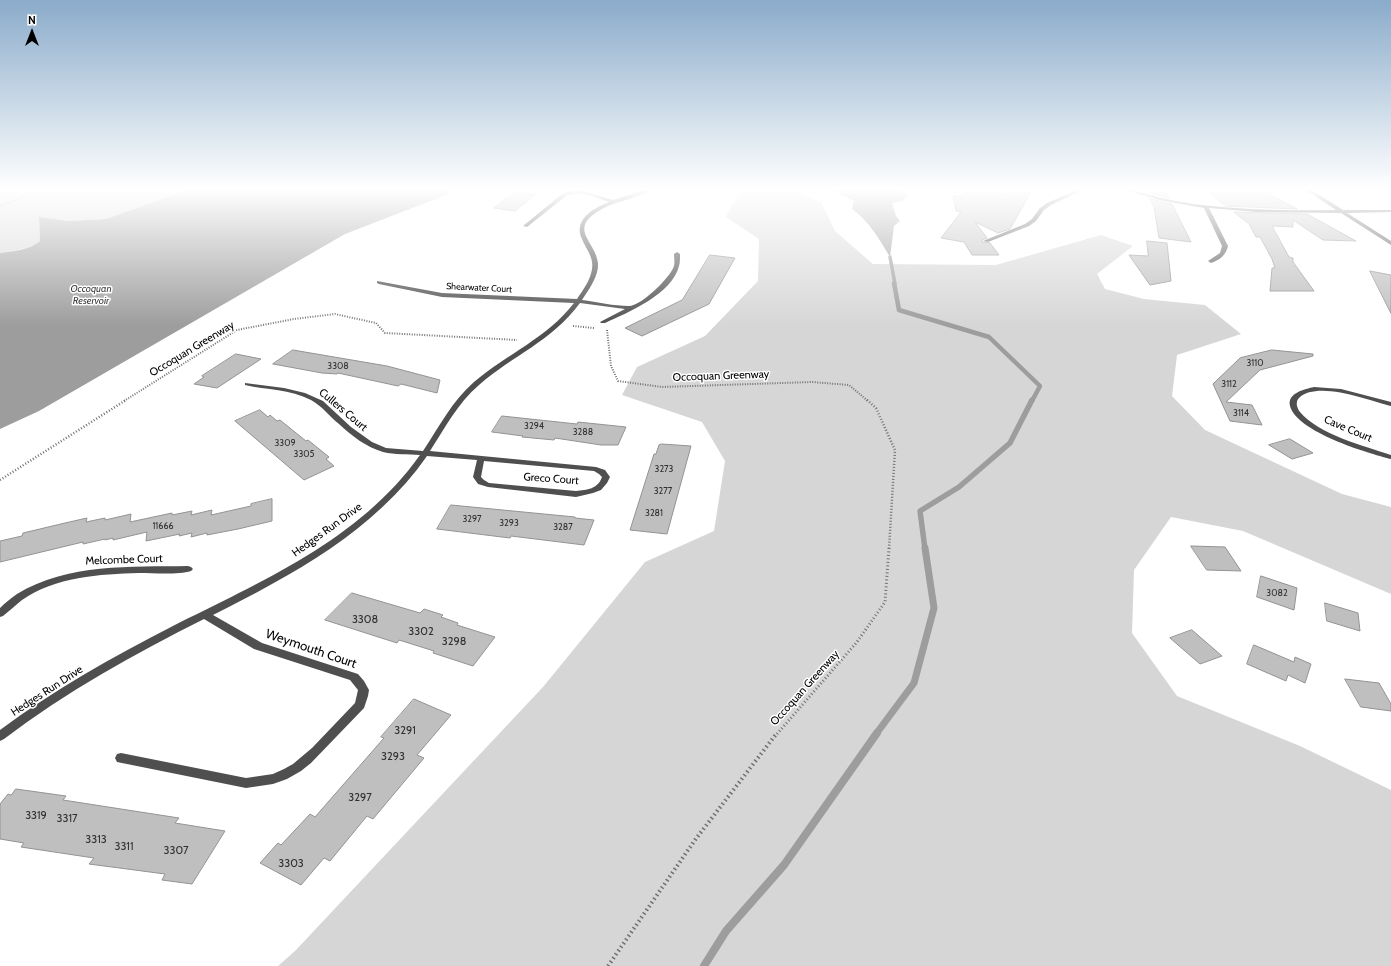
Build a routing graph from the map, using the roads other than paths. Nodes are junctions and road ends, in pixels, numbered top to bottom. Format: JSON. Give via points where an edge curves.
{"nodes":[{"id":1,"x":583,"y":235,"type":"edge"},
{"id":2,"x":1001,"y":235,"type":"edge"},
{"id":3,"x":1220,"y":235,"type":"edge"},
{"id":4,"x":1379,"y":235,"type":"edge"},
{"id":5,"x":986,"y":241,"type":"dead end"},
{"id":6,"x":1391,"y":243,"type":"edge"},
{"id":7,"x":677,"y":254,"type":"dead end"},
{"id":8,"x":1211,"y":262,"type":"dead end"},
{"id":9,"x":379,"y":282,"type":"dead end"},
{"id":10,"x":579,"y":301,"type":"junction"},
{"id":11,"x":631,"y":308,"type":"junction"},
{"id":12,"x":603,"y":322,"type":"dead end"},
{"id":13,"x":247,"y":384,"type":"dead end"},
{"id":14,"x":1391,"y":404,"type":"edge"},
{"id":15,"x":425,"y":454,"type":"junction"},
{"id":16,"x":1391,"y":457,"type":"edge"},
{"id":17,"x":481,"y":458,"type":"junction"},
{"id":18,"x":188,"y":570,"type":"dead end"},
{"id":19,"x":0,"y":613,"type":"edge"},
{"id":20,"x":205,"y":615,"type":"junction"},
{"id":21,"x":0,"y":736,"type":"edge"},
{"id":22,"x":121,"y":758,"type":"dead end"}],
"edges":[{"from":1,"to":10,"type":"street","name":"Hedges Run Drive","via":[[595,262],[589,284]]},
{"from":2,"to":5,"type":"street"},
{"from":3,"to":8,"type":"street","via":[[1225,246],[1224,251]]},
{"from":4,"to":6,"type":"street"},
{"from":7,"to":11,"type":"street","via":[[677,266],[665,284],[649,298]]},
{"from":9,"to":10,"type":"street","name":"Shearwater Court","via":[[442,295]]},
{"from":10,"to":11,"type":"street","name":"Shearwater Court"},
{"from":10,"to":15,"type":"street","name":"Hedges Run Drive","via":[[559,324],[496,369],[464,396],[447,416]]},
{"from":11,"to":12,"type":"street"},
{"from":13,"to":15,"type":"street","name":"Cullers Court","via":[[310,396],[374,448]]},
{"from":14,"to":16,"type":"street","name":"Cave Court","via":[[1346,392],[1315,389],[1298,394],[1293,399],[1293,406],[1302,418],[1320,430]]},
{"from":15,"to":17,"type":"street","name":"Greco Court"},
{"from":15,"to":20,"type":"street","name":"Hedges Run Drive","via":[[401,483],[341,536],[301,563]]},
{"from":17,"to":17,"type":"street","name":"Greco Court","via":[[596,469],[606,477],[605,483],[599,488],[576,494],[488,485],[477,477]]},
{"from":18,"to":19,"type":"street","name":"Melcombe Court","via":[[89,572],[68,576],[26,594]]},
{"from":20,"to":21,"type":"street","name":"Hedges Run Drive","via":[[107,666],[41,706]]},
{"from":20,"to":22,"type":"street","name":"Weymouth Court","via":[[258,646],[354,677],[362,683],[364,692],[360,705],[303,764],[267,781],[246,783]]}]}
